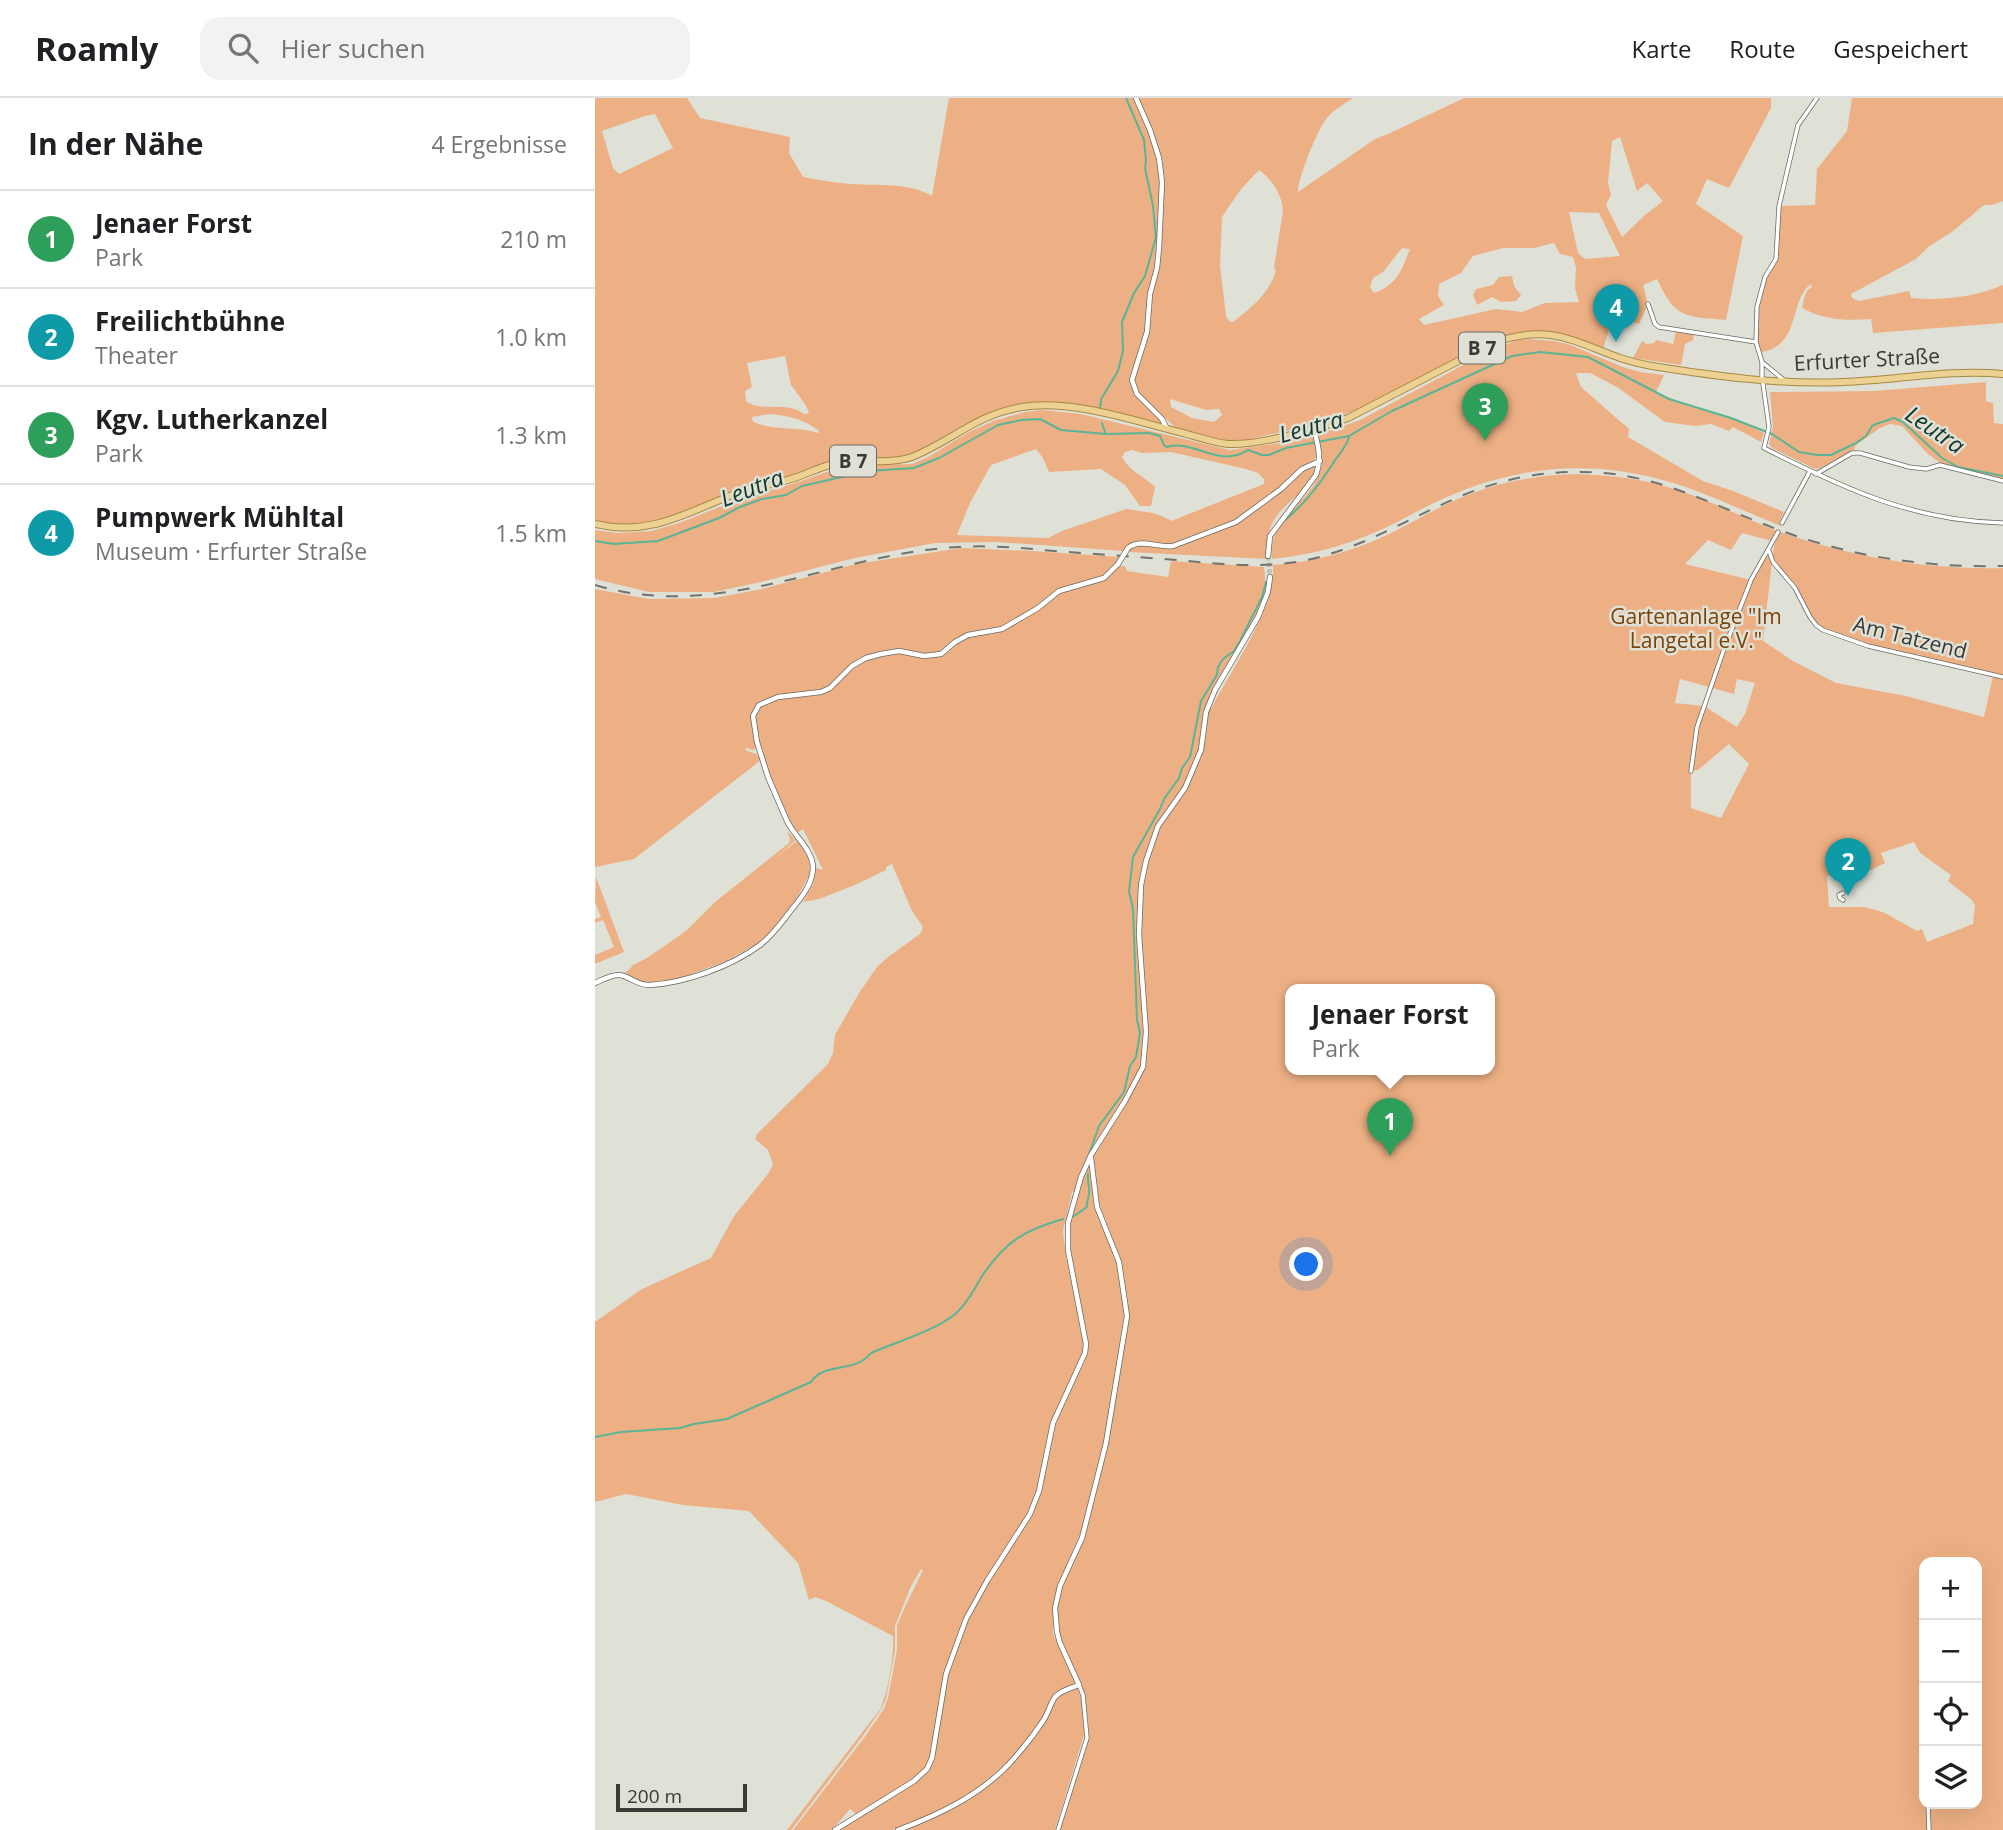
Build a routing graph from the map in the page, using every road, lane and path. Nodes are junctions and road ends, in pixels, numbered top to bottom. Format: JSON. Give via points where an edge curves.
{"nodes":[{"id":1,"x":1136,"y":98,"type":"edge"},
{"id":2,"x":1817,"y":98,"type":"edge"},
{"id":3,"x":1648,"y":304,"type":"dead end"},
{"id":4,"x":1756,"y":342,"type":"junction"},
{"id":5,"x":1762,"y":362,"type":"junction"},
{"id":6,"x":2003,"y":374,"type":"edge"},
{"id":7,"x":1763,"y":381,"type":"junction"},
{"id":8,"x":1786,"y":383,"type":"junction"},
{"id":9,"x":1167,"y":429,"type":"junction"},
{"id":10,"x":1314,"y":429,"type":"junction"},
{"id":11,"x":1320,"y":461,"type":"junction"},
{"id":12,"x":1810,"y":471,"type":"junction"},
{"id":13,"x":1816,"y":474,"type":"junction"},
{"id":14,"x":2003,"y":481,"type":"edge"},
{"id":15,"x":1782,"y":523,"type":"dead end"},
{"id":16,"x":2003,"y":523,"type":"edge"},
{"id":17,"x":595,"y":524,"type":"edge"},
{"id":18,"x":1778,"y":532,"type":"dead end"},
{"id":19,"x":1769,"y":551,"type":"junction"},
{"id":20,"x":1268,"y":556,"type":"tunnel mouth"},
{"id":21,"x":1270,"y":577,"type":"tunnel mouth"},
{"id":22,"x":2003,"y":677,"type":"edge"},
{"id":23,"x":1691,"y":771,"type":"dead end"},
{"id":24,"x":1843,"y":893,"type":"dead end"},
{"id":25,"x":1843,"y":900,"type":"dead end"},
{"id":26,"x":595,"y":983,"type":"edge"},
{"id":27,"x":1091,"y":1155,"type":"junction"},
{"id":28,"x":1079,"y":1685,"type":"junction"},
{"id":29,"x":1928,"y":1809,"type":"edge"},
{"id":30,"x":835,"y":1830,"type":"edge"},
{"id":31,"x":898,"y":1830,"type":"edge"},
{"id":32,"x":1058,"y":1830,"type":"edge"},
{"id":33,"x":1929,"y":1830,"type":"edge"}],
"edges":[{"from":1,"to":9,"type":"street","via":[[1159,158],[1162,182],[1157,268],[1147,332],[1132,380],[1137,394]]},
{"from":2,"to":4,"type":"street","via":[[1798,125],[1791,153],[1779,206],[1776,259],[1757,307]]},
{"from":3,"to":4,"type":"street","via":[[1659,327]]},
{"from":4,"to":5,"type":"street"},
{"from":5,"to":7,"type":"street"},
{"from":5,"to":8,"type":"street"},
{"from":6,"to":8,"type":"main road","name":"Erfurter Straße"},
{"from":7,"to":8,"type":"main road","name":"Erfurter Straße"},
{"from":7,"to":10,"type":"main road","name":"Erfurter Straße","number":"B 7","via":[[1636,363],[1571,339],[1517,335],[1466,356],[1359,413]]},
{"from":7,"to":12,"type":"street","via":[[1769,427],[1764,448]]},
{"from":9,"to":10,"type":"main road","number":"B 7","via":[[1237,444]]},
{"from":9,"to":17,"type":"main road","number":"B 7","via":[[1062,406],[1023,407],[990,415],[902,459],[833,464],[739,492],[658,524]]},
{"from":10,"to":11,"type":"street"},
{"from":11,"to":20,"type":"street","via":[[1313,482],[1270,536]]},
{"from":11,"to":26,"type":"street","bridge":true,"via":[[1302,469],[1232,524],[1173,546],[1136,543],[1104,578],[1059,591],[1002,629],[968,635],[941,654],[881,654],[852,666],[821,692],[778,697],[759,705],[753,719],[762,760],[791,831],[812,860],[806,890],[759,946],[710,971],[651,985],[620,975]]},
{"from":12,"to":13,"type":"street"},
{"from":12,"to":15,"type":"street"},
{"from":13,"to":14,"type":"street","via":[[1860,453],[1909,467],[1940,465]]},
{"from":13,"to":16,"type":"street","via":[[1899,508]]},
{"from":18,"to":19,"type":"street"},
{"from":19,"to":22,"type":"street","name":"Am Tatzend","via":[[1823,630],[1868,646]]},
{"from":19,"to":23,"type":"street","via":[[1751,580],[1710,688],[1697,727]]},
{"from":21,"to":27,"type":"street","via":[[1258,617],[1206,712],[1201,750],[1185,788],[1158,826],[1146,860],[1139,935],[1146,1032],[1143,1067]]},
{"from":24,"to":25,"type":"street","via":[[1839,895]]},
{"from":27,"to":28,"type":"street","via":[[1097,1207],[1119,1262],[1127,1315],[1107,1443],[1082,1538],[1055,1608],[1060,1643]]},
{"from":27,"to":30,"type":"street","via":[[1066,1232],[1085,1353],[1053,1423],[1039,1491],[1030,1514],[966,1619],[946,1674],[927,1769]]},
{"from":28,"to":31,"type":"street","via":[[1056,1696],[1024,1748],[979,1790],[931,1818]]},
{"from":28,"to":32,"type":"street","via":[[1087,1738]]},
{"from":29,"to":33,"type":"street"}]}
